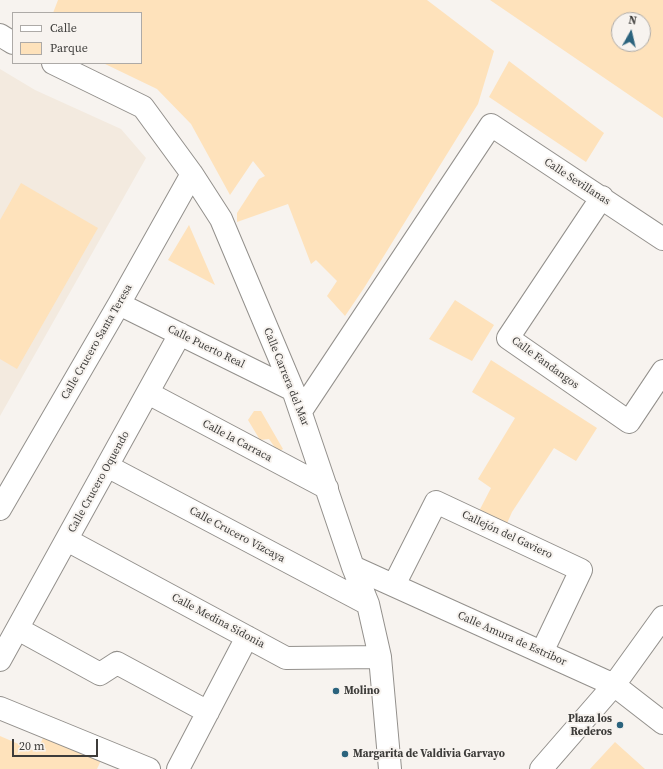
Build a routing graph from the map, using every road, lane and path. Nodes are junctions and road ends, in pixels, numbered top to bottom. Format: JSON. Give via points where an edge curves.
{"nodes":[{"id":1,"x":0,"y":35,"type":"edge"},
{"id":2,"x":12,"y":42,"type":"edge"},
{"id":3,"x":55,"y":64,"type":"edge"},
{"id":4,"x":192,"y":174,"type":"junction"},
{"id":5,"x":602,"y":197,"type":"junction"},
{"id":6,"x":663,"y":239,"type":"edge"},
{"id":7,"x":119,"y":304,"type":"junction"},
{"id":8,"x":180,"y":334,"type":"junction"},
{"id":9,"x":663,"y":371,"type":"edge"},
{"id":10,"x":293,"y":390,"type":"junction"},
{"id":11,"x":148,"y":393,"type":"junction"},
{"id":12,"x":301,"y":411,"type":"junction"},
{"id":13,"x":107,"y":466,"type":"junction"},
{"id":14,"x":327,"y":488,"type":"junction"},
{"id":15,"x":0,"y":509,"type":"edge"},
{"id":16,"x":67,"y":540,"type":"junction"},
{"id":17,"x":353,"y":567,"type":"junction"},
{"id":18,"x":394,"y":585,"type":"junction"},
{"id":19,"x":368,"y":604,"type":"junction"},
{"id":20,"x":663,"y":617,"type":"edge"},
{"id":21,"x":18,"y":629,"type":"junction"},
{"id":22,"x":247,"y":637,"type":"junction"},
{"id":23,"x":542,"y":652,"type":"junction"},
{"id":24,"x":380,"y":657,"type":"junction"},
{"id":25,"x":0,"y":660,"type":"edge"},
{"id":26,"x":614,"y":685,"type":"junction"},
{"id":27,"x":0,"y":708,"type":"edge"},
{"id":28,"x":208,"y":712,"type":"junction"},
{"id":29,"x":663,"y":723,"type":"edge"},
{"id":30,"x":149,"y":769,"type":"edge"},
{"id":31,"x":178,"y":769,"type":"edge"},
{"id":32,"x":390,"y":769,"type":"edge"},
{"id":33,"x":541,"y":769,"type":"edge"}],
"edges":[{"from":1,"to":2,"type":"street"},
{"from":3,"to":4,"type":"street","name":"Calle Carrera del Mar","via":[[143,107]]},
{"from":4,"to":7,"type":"street","name":"Calle Crucero Santa Teresa"},
{"from":4,"to":10,"type":"street","name":"Calle Carrera del Mar","via":[[221,219]]},
{"from":5,"to":6,"type":"street","name":"Calle Sevillanas"},
{"from":5,"to":9,"type":"street","name":"Calle Fandangos","via":[[508,338],[628,422]]},
{"from":5,"to":12,"type":"street","name":"Calle Sevillanas","via":[[491,125]]},
{"from":7,"to":8,"type":"street","name":"Calle Puerto Real"},
{"from":7,"to":15,"type":"street","name":"Calle Crucero Santa Teresa"},
{"from":8,"to":10,"type":"street","name":"Calle Puerto Real"},
{"from":8,"to":11,"type":"street","name":"Calle Crucero Oquendo"},
{"from":10,"to":12,"type":"street","name":"Calle Carrera del Mar"},
{"from":11,"to":13,"type":"street","name":"Calle Crucero Oquendo"},
{"from":11,"to":14,"type":"street","name":"Calle la Carraca"},
{"from":12,"to":14,"type":"street","name":"Calle Carrera del Mar"},
{"from":13,"to":16,"type":"street","name":"Calle Crucero Oquendo"},
{"from":13,"to":19,"type":"street","name":"Calle Crucero Vizcaya"},
{"from":14,"to":17,"type":"street","name":"Calle Carrera del Mar"},
{"from":16,"to":21,"type":"street","name":"Calle Crucero Oquendo"},
{"from":16,"to":22,"type":"street","name":"Calle Medina Sidonia"},
{"from":17,"to":18,"type":"street","name":"Calle Amura de Estribor"},
{"from":17,"to":19,"type":"street","name":"Calle Carrera del Mar"},
{"from":18,"to":23,"type":"street","name":"Calle Amura de Estribor"},
{"from":18,"to":23,"type":"street","name":"Callejón del Gaviero","via":[[436,502],[581,570]]},
{"from":19,"to":24,"type":"street","name":"Calle Carrera del Mar"},
{"from":20,"to":26,"type":"street"},
{"from":21,"to":25,"type":"street","name":"Calle Crucero Oquendo"},
{"from":21,"to":28,"type":"street","via":[[100,674],[116,663]]},
{"from":22,"to":24,"type":"street","name":"Calle Medina Sidonia","via":[[286,658]]},
{"from":22,"to":28,"type":"street"},
{"from":23,"to":26,"type":"street","name":"Calle Amura de Estribor"},
{"from":24,"to":32,"type":"street","name":"Calle Carrera del Mar"},
{"from":26,"to":29,"type":"street","name":"Calle Amura de Estribor"},
{"from":26,"to":33,"type":"street"},
{"from":27,"to":30,"type":"street"},
{"from":28,"to":31,"type":"street"}]}
